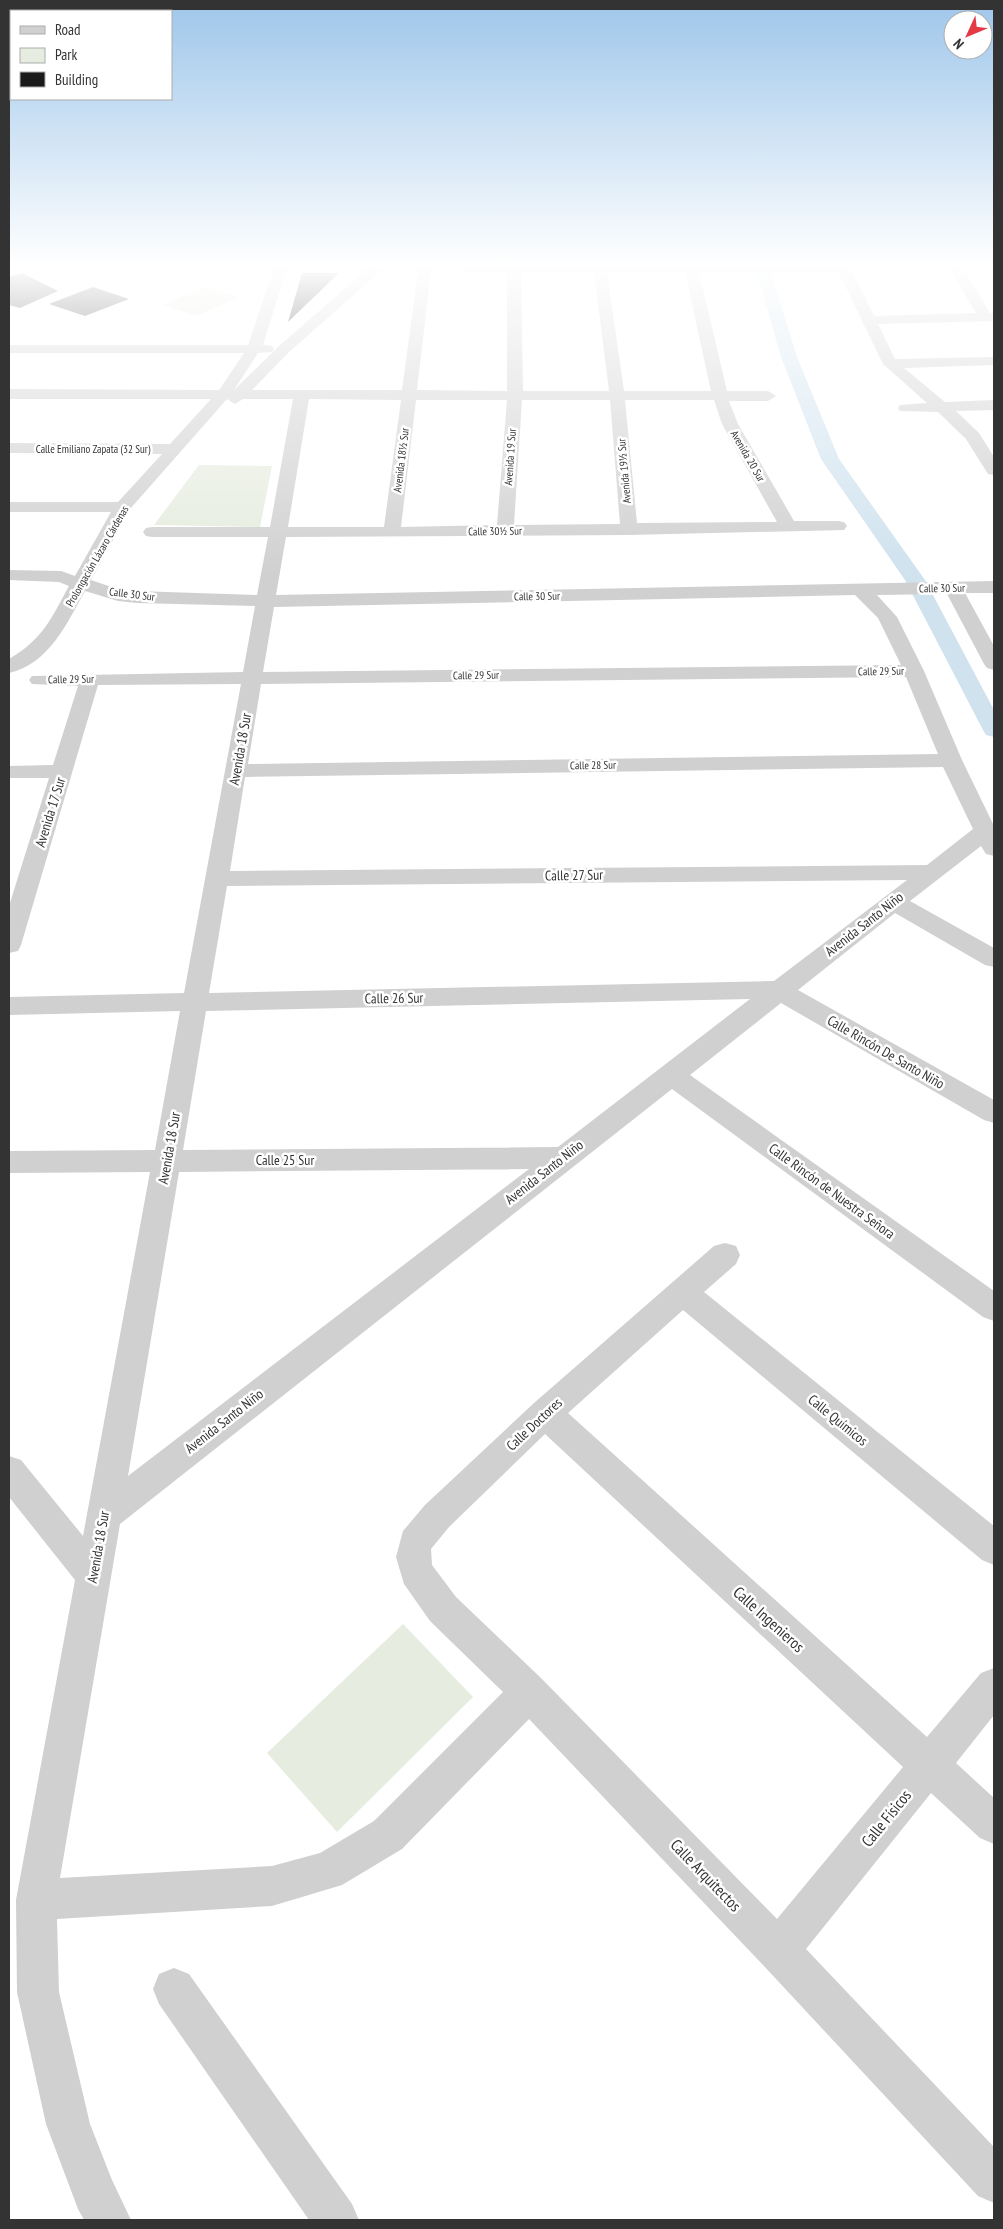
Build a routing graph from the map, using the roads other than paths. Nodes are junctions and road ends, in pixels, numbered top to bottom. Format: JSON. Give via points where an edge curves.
{"nodes":[{"id":1,"x":245,"y":367,"type":"edge"},
{"id":2,"x":263,"y":367,"type":"edge"},
{"id":3,"x":413,"y":367,"type":"edge"},
{"id":4,"x":514,"y":367,"type":"edge"},
{"id":5,"x":614,"y":367,"type":"edge"},
{"id":6,"x":714,"y":367,"type":"edge"},
{"id":7,"x":894,"y":367,"type":"edge"},
{"id":8,"x":9,"y":394,"type":"edge"},
{"id":9,"x":231,"y":395,"type":"junction"},
{"id":10,"x":302,"y":395,"type":"junction"},
{"id":11,"x":409,"y":396,"type":"junction"},
{"id":12,"x":514,"y":396,"type":"junction"},
{"id":13,"x":618,"y":396,"type":"junction"},
{"id":14,"x":720,"y":396,"type":"junction"},
{"id":15,"x":768,"y":396,"type":"dead end"},
{"id":16,"x":994,"y":405,"type":"edge"},
{"id":17,"x":906,"y":408,"type":"dead end"},
{"id":18,"x":941,"y":408,"type":"junction"},
{"id":19,"x":9,"y":448,"type":"edge"},
{"id":20,"x":177,"y":449,"type":"junction"},
{"id":21,"x":992,"y":461,"type":"edge"},
{"id":22,"x":9,"y":507,"type":"edge"},
{"id":23,"x":123,"y":507,"type":"junction"},
{"id":24,"x":838,"y":526,"type":"dead end"},
{"id":25,"x":789,"y":527,"type":"junction"},
{"id":26,"x":629,"y":530,"type":"junction"},
{"id":27,"x":505,"y":531,"type":"junction"},
{"id":28,"x":152,"y":532,"type":"dead end"},
{"id":29,"x":278,"y":532,"type":"junction"},
{"id":30,"x":392,"y":532,"type":"junction"},
{"id":31,"x":9,"y":575,"type":"edge"},
{"id":32,"x":87,"y":586,"type":"junction"},
{"id":33,"x":994,"y":587,"type":"edge"},
{"id":34,"x":944,"y":588,"type":"junction"},
{"id":35,"x":859,"y":589,"type":"junction"},
{"id":36,"x":266,"y":601,"type":"junction"},
{"id":37,"x":994,"y":664,"type":"edge"},
{"id":38,"x":9,"y":667,"type":"edge"},
{"id":39,"x":914,"y":671,"type":"junction"},
{"id":40,"x":252,"y":677,"type":"junction"},
{"id":41,"x":90,"y":679,"type":"junction"},
{"id":42,"x":39,"y":680,"type":"dead end"},
{"id":43,"x":951,"y":760,"type":"junction"},
{"id":44,"x":236,"y":770,"type":"junction"},
{"id":45,"x":9,"y":772,"type":"edge"},
{"id":46,"x":62,"y":772,"type":"junction"},
{"id":47,"x":989,"y":840,"type":"edge"},
{"id":48,"x":932,"y":872,"type":"junction"},
{"id":49,"x":19,"y":877,"type":"edge"},
{"id":50,"x":216,"y":879,"type":"junction"},
{"id":51,"x":892,"y":902,"type":"junction"},
{"id":52,"x":9,"y":945,"type":"edge"},
{"id":53,"x":994,"y":959,"type":"edge"},
{"id":54,"x":778,"y":990,"type":"junction"},
{"id":55,"x":194,"y":1003,"type":"junction"},
{"id":56,"x":9,"y":1006,"type":"edge"},
{"id":57,"x":670,"y":1074,"type":"junction"},
{"id":58,"x":994,"y":1113,"type":"edge"},
{"id":59,"x":562,"y":1158,"type":"junction"},
{"id":60,"x":167,"y":1160,"type":"junction"},
{"id":61,"x":9,"y":1162,"type":"edge"},
{"id":62,"x":725,"y":1256,"type":"dead end"},
{"id":63,"x":683,"y":1292,"type":"junction"},
{"id":64,"x":994,"y":1308,"type":"edge"},
{"id":65,"x":545,"y":1414,"type":"junction"},
{"id":66,"x":9,"y":1471,"type":"edge"},
{"id":67,"x":104,"y":1516,"type":"junction"},
{"id":68,"x":994,"y":1548,"type":"edge"},
{"id":69,"x":416,"y":1572,"type":"joint"},
{"id":70,"x":94,"y":1575,"type":"junction"},
{"id":71,"x":994,"y":1686,"type":"edge"},
{"id":72,"x":529,"y":1692,"type":"junction"},
{"id":73,"x":930,"y":1765,"type":"junction"},
{"id":74,"x":994,"y":1824,"type":"edge"},
{"id":75,"x":36,"y":1900,"type":"junction"},
{"id":76,"x":778,"y":1950,"type":"junction"},
{"id":77,"x":174,"y":1989,"type":"dead end"},
{"id":78,"x":994,"y":2180,"type":"edge"},
{"id":79,"x":108,"y":2220,"type":"edge"},
{"id":80,"x":336,"y":2220,"type":"edge"}],
"edges":[{"from":1,"to":9,"type":"street"},
{"from":2,"to":9,"type":"street"},
{"from":3,"to":11,"type":"street","name":"Avenida 18½ Sur"},
{"from":4,"to":12,"type":"street","name":"Avenida 19 Sur"},
{"from":5,"to":13,"type":"street","name":"Avenida 19½ Sur"},
{"from":6,"to":14,"type":"street","name":"Avenida 20 Sur"},
{"from":7,"to":18,"type":"street"},
{"from":8,"to":9,"type":"street"},
{"from":9,"to":10,"type":"street"},
{"from":9,"to":20,"type":"street","name":"Prolongación Lázaro Cárdenas"},
{"from":9,"to":32,"type":"street","name":"Prolongación Lázaro Cárdenas","via":[[140,508]]},
{"from":10,"to":11,"type":"street"},
{"from":10,"to":29,"type":"street","name":"Avenida 18 Sur"},
{"from":11,"to":12,"type":"street"},
{"from":11,"to":30,"type":"street","name":"Avenida 18½ Sur"},
{"from":12,"to":13,"type":"street"},
{"from":12,"to":27,"type":"street","name":"Avenida 19 Sur"},
{"from":13,"to":14,"type":"street"},
{"from":13,"to":26,"type":"street","name":"Avenida 19½ Sur"},
{"from":14,"to":15,"type":"street"},
{"from":14,"to":25,"type":"street","name":"Avenida 20 Sur","via":[[730,424]]},
{"from":16,"to":18,"type":"street"},
{"from":17,"to":18,"type":"street"},
{"from":18,"to":21,"type":"street","via":[[964,426]]},
{"from":19,"to":20,"type":"street","name":"Calle Emiliano Zapata (32 Sur)"},
{"from":20,"to":23,"type":"street","name":"Prolongación Lázaro Cárdenas"},
{"from":22,"to":23,"type":"street"},
{"from":23,"to":32,"type":"street","name":"Prolongación Lázaro Cárdenas"},
{"from":24,"to":25,"type":"street","name":"Calle 30½ Sur"},
{"from":25,"to":26,"type":"street","name":"Calle 30½ Sur"},
{"from":26,"to":27,"type":"street","name":"Calle 30½ Sur"},
{"from":27,"to":30,"type":"street","name":"Calle 30½ Sur"},
{"from":28,"to":29,"type":"street","name":"Calle 30½ Sur"},
{"from":29,"to":30,"type":"street","name":"Calle 30½ Sur"},
{"from":29,"to":36,"type":"street","name":"Avenida 18 Sur"},
{"from":31,"to":32,"type":"street","name":"Calle 30 Sur","via":[[46,575]]},
{"from":32,"to":36,"type":"street","name":"Calle 30 Sur","via":[[137,597]]},
{"from":32,"to":38,"type":"street","name":"Prolongación Lázaro Cárdenas","via":[[35,652]]},
{"from":33,"to":34,"type":"street","name":"Calle 30 Sur"},
{"from":34,"to":35,"type":"street","name":"Calle 30 Sur"},
{"from":34,"to":37,"type":"street"},
{"from":35,"to":36,"type":"street","name":"Calle 30 Sur"},
{"from":35,"to":39,"type":"street","via":[[887,617]]},
{"from":36,"to":40,"type":"street","name":"Avenida 18 Sur"},
{"from":39,"to":40,"type":"street","name":"Calle 29 Sur"},
{"from":39,"to":43,"type":"street"},
{"from":40,"to":41,"type":"street","name":"Calle 29 Sur"},
{"from":40,"to":44,"type":"street","name":"Avenida 18 Sur"},
{"from":41,"to":42,"type":"street","name":"Calle 29 Sur"},
{"from":41,"to":46,"type":"street","name":"Avenida 17 Sur"},
{"from":43,"to":44,"type":"street","name":"Calle 28 Sur"},
{"from":43,"to":47,"type":"street"},
{"from":44,"to":50,"type":"street","name":"Avenida 18 Sur"},
{"from":45,"to":46,"type":"street"},
{"from":46,"to":49,"type":"street","name":"Avenida 17 Sur"},
{"from":47,"to":48,"type":"street","name":"Avenida Santo Niño"},
{"from":48,"to":50,"type":"street","name":"Calle 27 Sur"},
{"from":48,"to":51,"type":"street","name":"Avenida Santo Niño"},
{"from":49,"to":52,"type":"street","name":"Avenida 17 Sur"},
{"from":50,"to":55,"type":"street","name":"Avenida 18 Sur"},
{"from":51,"to":53,"type":"street"},
{"from":51,"to":54,"type":"street","name":"Avenida Santo Niño"},
{"from":54,"to":55,"type":"street","name":"Calle 26 Sur"},
{"from":54,"to":57,"type":"street","name":"Avenida Santo Niño"},
{"from":54,"to":58,"type":"street","name":"Calle Rincón De Santo Niño"},
{"from":55,"to":56,"type":"street","name":"Calle 26 Sur"},
{"from":55,"to":60,"type":"street","name":"Avenida 18 Sur"},
{"from":57,"to":59,"type":"street","name":"Avenida Santo Niño"},
{"from":57,"to":64,"type":"street","name":"Calle Rincón de Nuestra Señora"},
{"from":59,"to":60,"type":"street","name":"Calle 25 Sur"},
{"from":59,"to":67,"type":"street","name":"Avenida Santo Niño"},
{"from":60,"to":61,"type":"street","name":"Calle 25 Sur"},
{"from":60,"to":67,"type":"street","name":"Avenida 18 Sur"},
{"from":62,"to":63,"type":"street","name":"Calle Doctores"},
{"from":63,"to":65,"type":"street","name":"Calle Doctores"},
{"from":63,"to":68,"type":"street","name":"Calle Químicos"},
{"from":65,"to":69,"type":"street","name":"Calle Doctores","via":[[425,1530],[415,1543]]},
{"from":65,"to":73,"type":"street","name":"Calle Ingenieros"},
{"from":66,"to":70,"type":"street"},
{"from":67,"to":70,"type":"street","name":"Avenida 18 Sur"},
{"from":69,"to":72,"type":"street","name":"Calle Arquitectos","via":[[444,1609]]},
{"from":70,"to":75,"type":"street","name":"Avenida 18 Sur"},
{"from":71,"to":73,"type":"street","name":"Calle Físicos"},
{"from":72,"to":75,"type":"street","via":[[388,1835],[328,1870],[272,1886]]},
{"from":72,"to":76,"type":"street","name":"Calle Arquitectos"},
{"from":73,"to":74,"type":"street","name":"Calle Ingenieros"},
{"from":73,"to":76,"type":"street","name":"Calle Físicos"},
{"from":75,"to":79,"type":"street","name":"Avenida 18 Sur","via":[[38,1992],[68,2124],[94,2193]]},
{"from":76,"to":78,"type":"street","name":"Calle Arquitectos"},
{"from":77,"to":80,"type":"street"}]}
